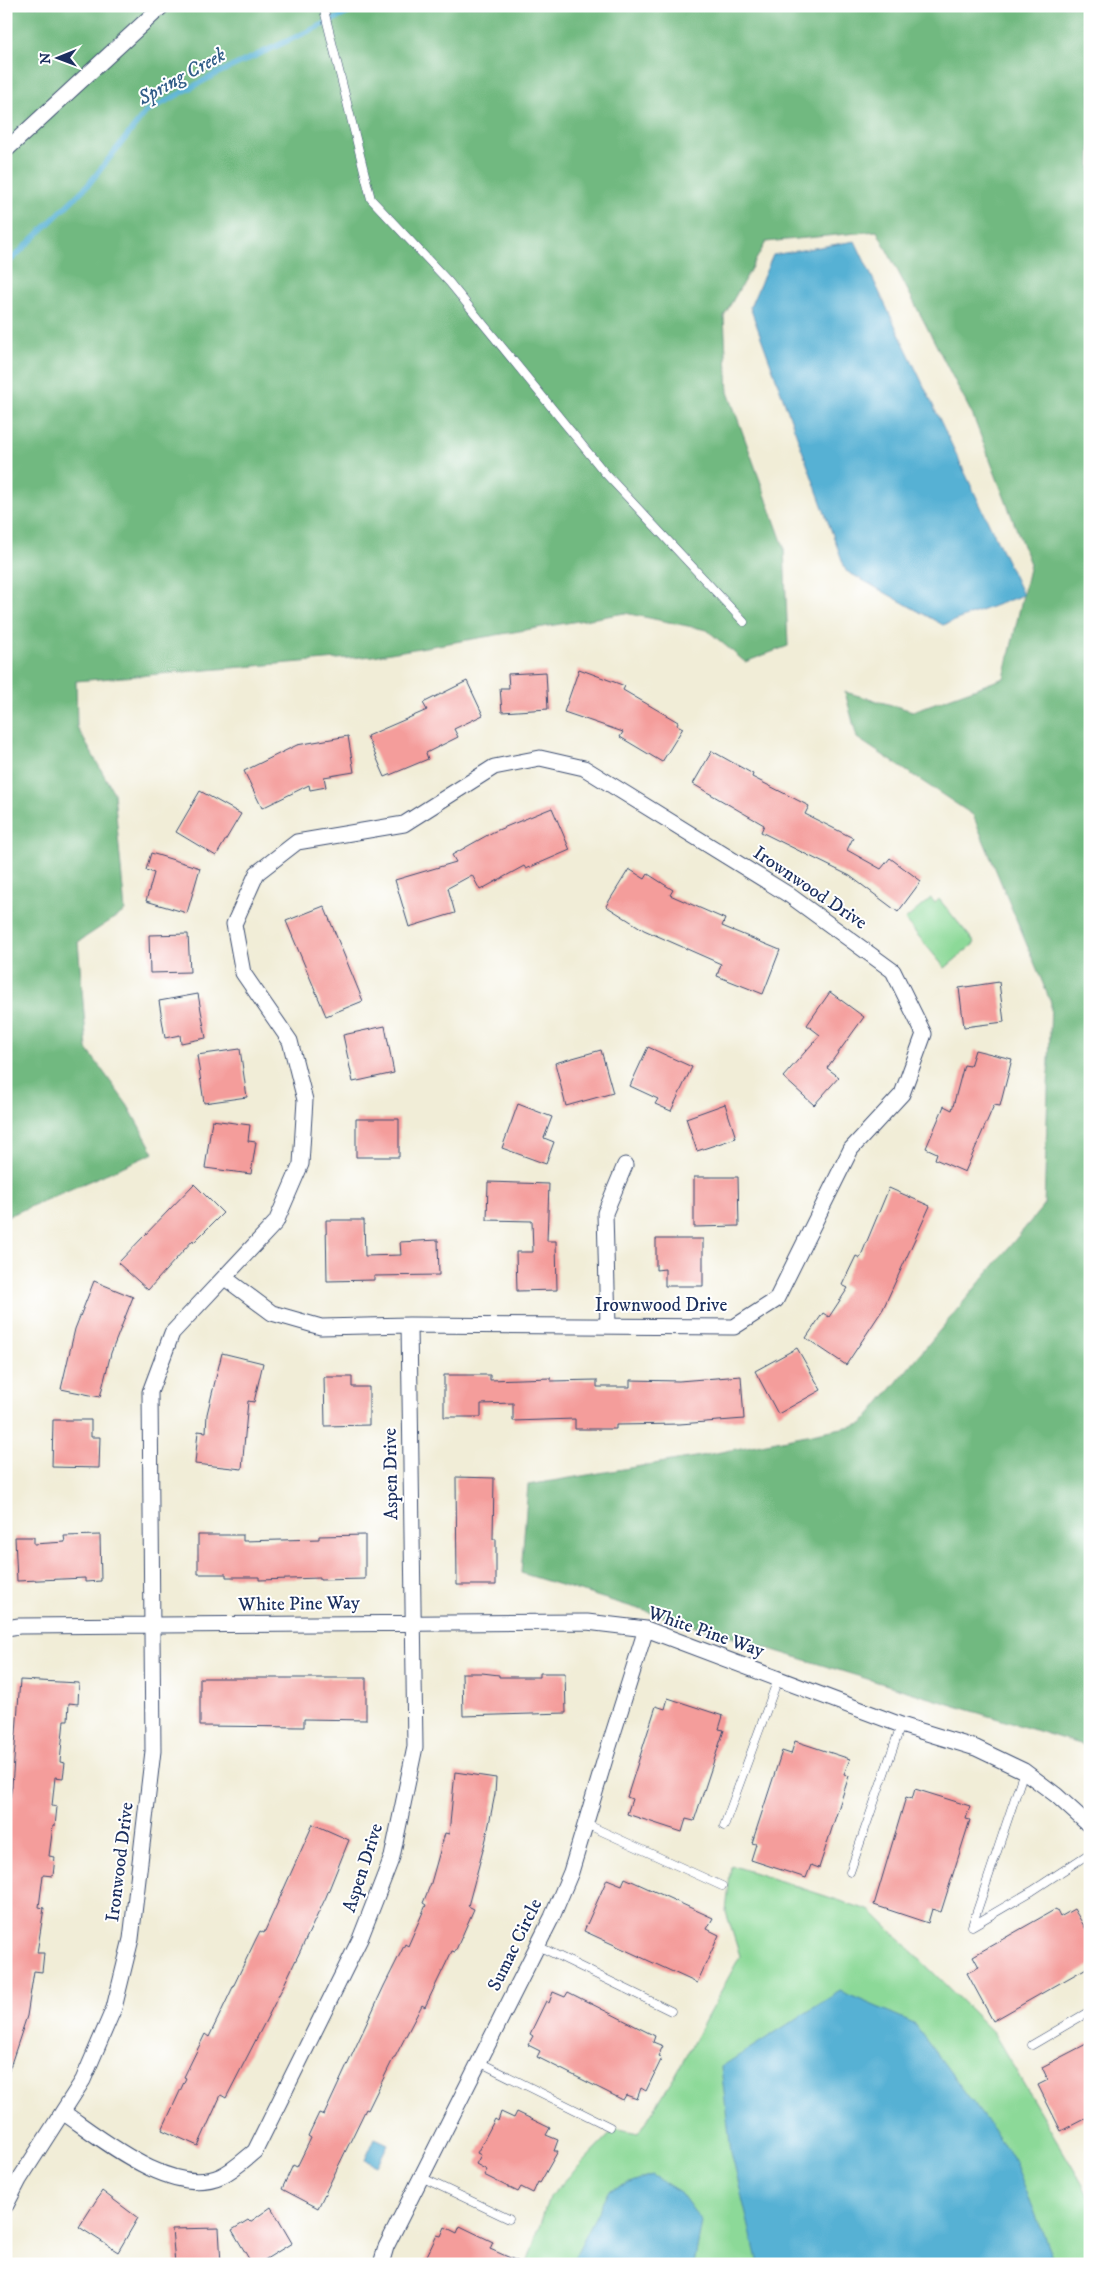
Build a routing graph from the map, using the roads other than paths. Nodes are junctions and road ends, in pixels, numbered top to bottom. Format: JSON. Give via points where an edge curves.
{"nodes":[{"id":1,"x":162,"y":6,"type":"edge"},
{"id":2,"x":323,"y":6,"type":"edge"},
{"id":3,"x":6,"y":150,"type":"edge"},
{"id":4,"x":744,"y":622,"type":"dead end"},
{"id":5,"x":625,"y":1165,"type":"dead end"},
{"id":6,"x":226,"y":1278,"type":"junction"},
{"id":7,"x":409,"y":1325,"type":"junction"},
{"id":8,"x":608,"y":1326,"type":"junction"},
{"id":9,"x":150,"y":1494,"type":"joint"},
{"id":10,"x":414,"y":1622,"type":"junction"},
{"id":11,"x":152,"y":1626,"type":"junction"},
{"id":12,"x":6,"y":1628,"type":"edge"},
{"id":13,"x":646,"y":1629,"type":"junction"},
{"id":14,"x":778,"y":1679,"type":"junction"},
{"id":15,"x":901,"y":1725,"type":"junction"},
{"id":16,"x":1024,"y":1772,"type":"junction"},
{"id":17,"x":586,"y":1824,"type":"junction"},
{"id":18,"x":724,"y":1826,"type":"dead end"},
{"id":19,"x":1090,"y":1826,"type":"edge"},
{"id":20,"x":1090,"y":1853,"type":"edge"},
{"id":21,"x":850,"y":1872,"type":"dead end"},
{"id":22,"x":722,"y":1886,"type":"dead end"},
{"id":23,"x":538,"y":1946,"type":"junction"},
{"id":24,"x":671,"y":2011,"type":"dead end"},
{"id":25,"x":1090,"y":2011,"type":"edge"},
{"id":26,"x":1032,"y":2045,"type":"dead end"},
{"id":27,"x":479,"y":2062,"type":"junction"},
{"id":28,"x":64,"y":2113,"type":"junction"},
{"id":29,"x":610,"y":2127,"type":"dead end"},
{"id":30,"x":421,"y":2177,"type":"junction"},
{"id":31,"x":6,"y":2206,"type":"edge"},
{"id":32,"x":509,"y":2219,"type":"dead end"},
{"id":33,"x":382,"y":2264,"type":"edge"}],
"edges":[{"from":1,"to":3,"type":"street"},
{"from":2,"to":4,"type":"lane","via":[[371,199],[449,282],[605,473]]},
{"from":5,"to":8,"type":"street","via":[[606,1213]]},
{"from":6,"to":7,"type":"street","name":"Irownwood Drive","via":[[272,1313],[320,1327]]},
{"from":6,"to":8,"type":"street","name":"Irownwood Drive","via":[[276,1222],[301,1164],[305,1100],[290,1041],[243,972],[234,924],[257,873],[297,842],[404,824],[494,767],[540,758],[584,768],[797,901],[894,970],[924,1034],[902,1094],[851,1149],[776,1300],[734,1327]]},
{"from":6,"to":9,"type":"street","name":"Irownwood Drive","via":[[172,1333],[150,1392]]},
{"from":7,"to":8,"type":"street","name":"Irownwood Drive"},
{"from":7,"to":10,"type":"street","name":"Aspen Drive"},
{"from":9,"to":11,"type":"street","name":"Ironwood Drive"},
{"from":10,"to":11,"type":"street","name":"White Pine Way"},
{"from":10,"to":13,"type":"street","name":"White Pine Way","via":[[587,1622]]},
{"from":10,"to":28,"type":"street","name":"Aspen Drive","via":[[414,1747],[392,1857],[360,1939],[255,2151],[220,2177],[176,2179],[152,2171]]},
{"from":11,"to":12,"type":"street","name":"White Pine Way"},
{"from":11,"to":28,"type":"street","name":"Ironwood Drive","via":[[153,1751],[131,1939],[114,2008],[84,2080]]},
{"from":13,"to":14,"type":"street","name":"White Pine Way"},
{"from":13,"to":17,"type":"street","name":"Sumac Circle"},
{"from":14,"to":15,"type":"street","name":"White Pine Way"},
{"from":14,"to":18,"type":"lane"},
{"from":15,"to":16,"type":"street","name":"White Pine Way","via":[[976,1748]]},
{"from":15,"to":21,"type":"lane"},
{"from":16,"to":19,"type":"street","name":"White Pine Way"},
{"from":16,"to":20,"type":"lane","via":[[972,1926]]},
{"from":17,"to":22,"type":"lane"},
{"from":17,"to":23,"type":"street","name":"Sumac Circle","via":[[571,1872]]},
{"from":23,"to":24,"type":"lane"},
{"from":23,"to":27,"type":"street","name":"Sumac Circle"},
{"from":25,"to":26,"type":"lane"},
{"from":27,"to":29,"type":"lane"},
{"from":27,"to":30,"type":"street","name":"Sumac Circle"},
{"from":28,"to":31,"type":"street","name":"Ironwood Drive","via":[[19,2180]]},
{"from":30,"to":32,"type":"lane"},
{"from":30,"to":33,"type":"street","name":"Sumac Circle","via":[[386,2247]]}]}
